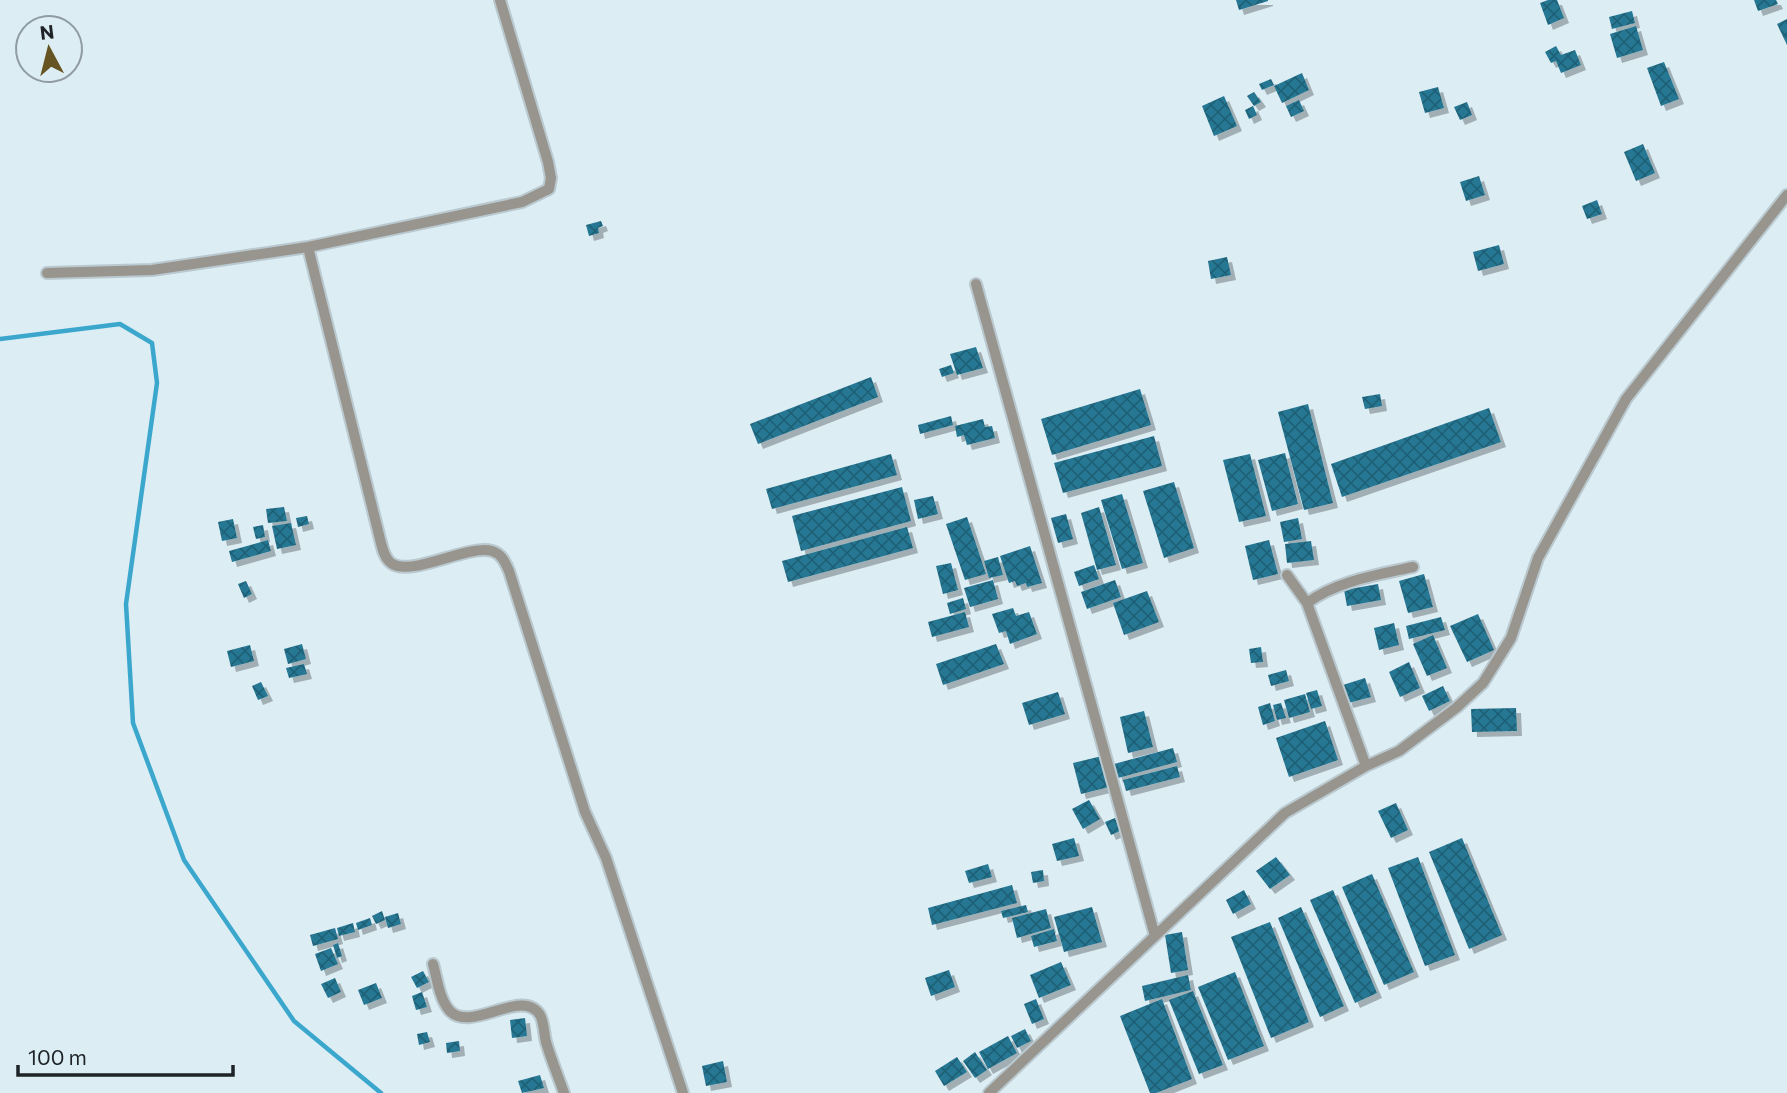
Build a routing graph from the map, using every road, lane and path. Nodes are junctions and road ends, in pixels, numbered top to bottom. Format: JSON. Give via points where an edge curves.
{"nodes":[{"id":1,"x":499,"y":0,"type":"edge"},
{"id":2,"x":1787,"y":195,"type":"edge"},
{"id":3,"x":308,"y":247,"type":"junction"},
{"id":4,"x":47,"y":273,"type":"dead end"},
{"id":5,"x":976,"y":284,"type":"dead end"},
{"id":6,"x":1413,"y":567,"type":"dead end"},
{"id":7,"x":1287,"y":575,"type":"dead end"},
{"id":8,"x":1307,"y":603,"type":"junction"},
{"id":9,"x":1366,"y":766,"type":"junction"},
{"id":10,"x":1155,"y":936,"type":"junction"},
{"id":11,"x":433,"y":964,"type":"dead end"},
{"id":12,"x":564,"y":1093,"type":"edge"},
{"id":13,"x":683,"y":1093,"type":"edge"},
{"id":14,"x":989,"y":1093,"type":"edge"}],
"edges":[{"from":1,"to":3,"type":"street","via":[[548,162],[549,189],[522,202]]},
{"from":2,"to":9,"type":"street","via":[[1626,399],[1538,558],[1511,638],[1483,683],[1399,751]]},
{"from":3,"to":4,"type":"street","via":[[152,270]]},
{"from":3,"to":13,"type":"street","via":[[386,557],[393,565],[407,567],[479,551],[503,557]]},
{"from":5,"to":10,"type":"street"},
{"from":6,"to":8,"type":"street","via":[[1322,592]]},
{"from":7,"to":8,"type":"street"},
{"from":8,"to":9,"type":"street"},
{"from":9,"to":10,"type":"street","via":[[1285,813]]},
{"from":10,"to":14,"type":"street"},
{"from":11,"to":12,"type":"street","via":[[443,1001],[458,1017],[524,1005],[540,1015]]}]}
